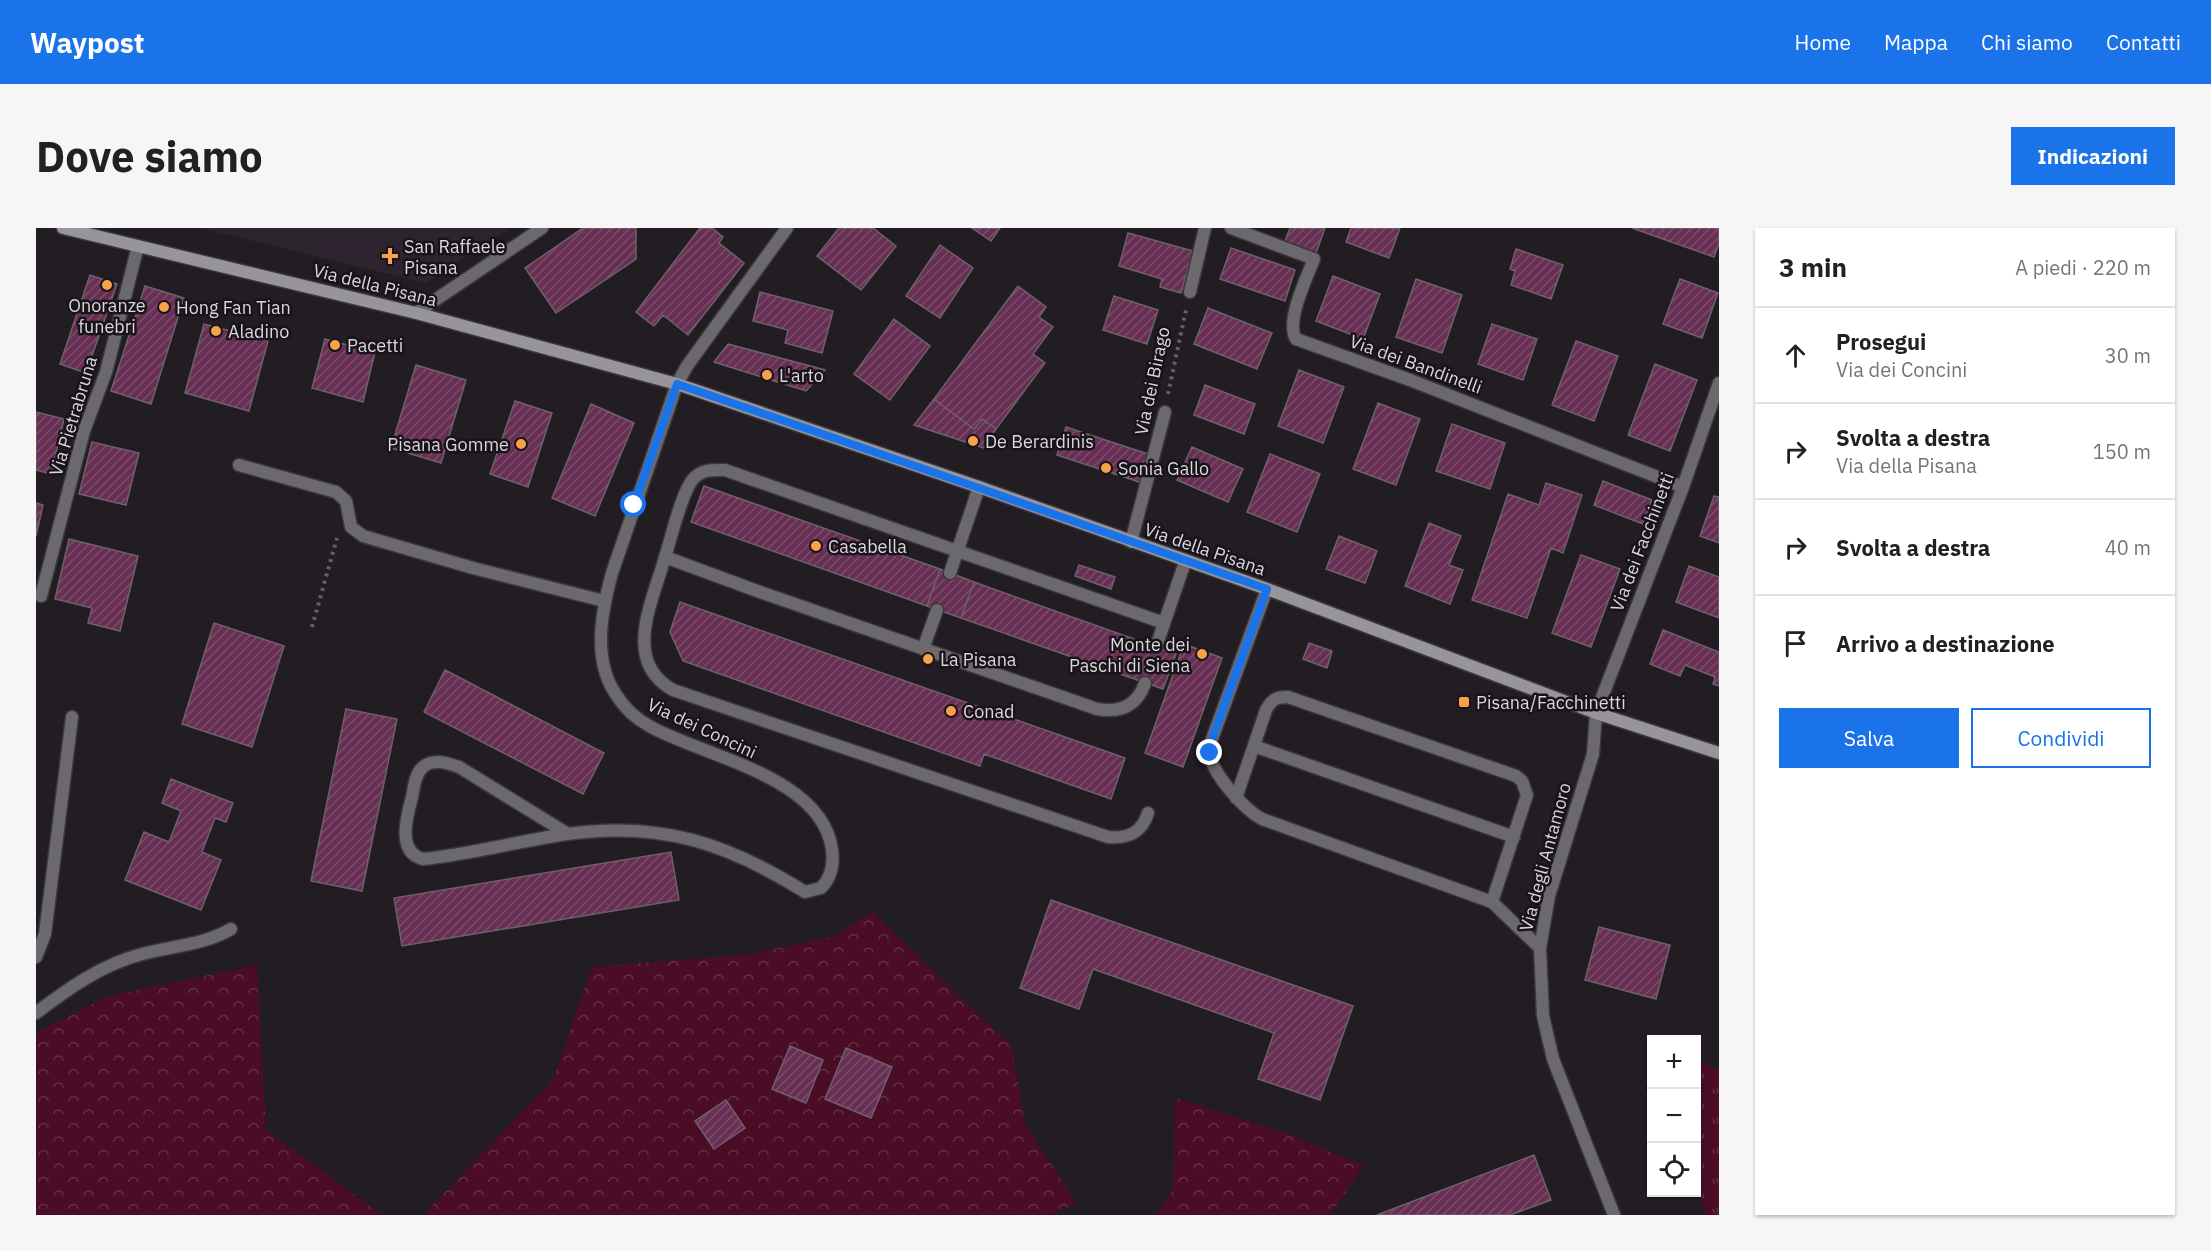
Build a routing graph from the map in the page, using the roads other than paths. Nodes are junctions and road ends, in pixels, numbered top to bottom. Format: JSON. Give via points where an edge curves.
{"nodes":[{"id":1,"x":63,"y":228,"type":"edge"},
{"id":2,"x":542,"y":228,"type":"edge"},
{"id":3,"x":787,"y":228,"type":"edge"},
{"id":4,"x":1205,"y":228,"type":"edge"},
{"id":5,"x":1231,"y":228,"type":"edge"},
{"id":6,"x":138,"y":246,"type":"junction"},
{"id":7,"x":1190,"y":292,"type":"road end"},
{"id":8,"x":416,"y":313,"type":"junction"},
{"id":9,"x":1719,"y":383,"type":"edge"},
{"id":10,"x":677,"y":384,"type":"junction"},
{"id":11,"x":1165,"y":412,"type":"road end"},
{"id":12,"x":240,"y":465,"type":"dead end"},
{"id":13,"x":1683,"y":487,"type":"junction"},
{"id":14,"x":979,"y":488,"type":"junction"},
{"id":15,"x":1131,"y":542,"type":"junction"},
{"id":16,"x":959,"y":550,"type":"junction"},
{"id":17,"x":665,"y":557,"type":"junction"},
{"id":18,"x":1185,"y":562,"type":"junction"},
{"id":19,"x":950,"y":573,"type":"dead end"},
{"id":20,"x":1267,"y":589,"type":"junction"},
{"id":21,"x":41,"y":596,"type":"dead end"},
{"id":22,"x":604,"y":601,"type":"junction"},
{"id":23,"x":937,"y":610,"type":"dead end"},
{"id":24,"x":1164,"y":623,"type":"junction"},
{"id":25,"x":1156,"y":647,"type":"dead end"},
{"id":26,"x":923,"y":649,"type":"junction"},
{"id":27,"x":1145,"y":683,"type":"dead end"},
{"id":28,"x":1596,"y":713,"type":"junction"},
{"id":29,"x":72,"y":717,"type":"dead end"},
{"id":30,"x":1254,"y":746,"type":"junction"},
{"id":31,"x":1719,"y":753,"type":"edge"},
{"id":32,"x":1236,"y":798,"type":"junction"},
{"id":33,"x":1148,"y":813,"type":"dead end"},
{"id":34,"x":568,"y":834,"type":"junction"},
{"id":35,"x":1514,"y":837,"type":"junction"},
{"id":36,"x":1492,"y":902,"type":"junction"},
{"id":37,"x":231,"y":929,"type":"dead end"},
{"id":38,"x":1540,"y":948,"type":"junction"},
{"id":39,"x":36,"y":957,"type":"edge"},
{"id":40,"x":36,"y":1013,"type":"edge"},
{"id":41,"x":1614,"y":1215,"type":"edge"}],
"edges":[{"from":1,"to":6,"type":"main road","name":"Via della Pisana"},
{"from":2,"to":8,"type":"street"},
{"from":3,"to":10,"type":"street"},
{"from":4,"to":7,"type":"street"},
{"from":5,"to":13,"type":"street","name":"Via dei Bandinelli","via":[[1314,259],[1293,318],[1291,328],[1296,339]]},
{"from":6,"to":8,"type":"main road","name":"Via della Pisana"},
{"from":6,"to":21,"type":"street","name":"Via Pietrabruna"},
{"from":8,"to":10,"type":"main road","name":"Via della Pisana"},
{"from":9,"to":13,"type":"street","name":"Via dei Facchinetti"},
{"from":10,"to":14,"type":"main road","name":"Via della Pisana"},
{"from":10,"to":22,"type":"street","name":"Via dei Concini"},
{"from":11,"to":15,"type":"street","name":"Via dei Birago"},
{"from":12,"to":22,"type":"street","via":[[336,492],[346,501],[351,527],[363,536]]},
{"from":13,"to":28,"type":"street","name":"Via dei Facchinetti"},
{"from":14,"to":15,"type":"main road","name":"Via della Pisana"},
{"from":14,"to":16,"type":"street"},
{"from":15,"to":18,"type":"main road","name":"Via della Pisana"},
{"from":16,"to":17,"type":"street","via":[[725,470],[711,470],[694,478],[687,489]]},
{"from":16,"to":19,"type":"street"},
{"from":16,"to":24,"type":"street"},
{"from":17,"to":26,"type":"street"},
{"from":17,"to":33,"type":"street","via":[[643,635],[648,665],[662,684],[673,690],[1108,837],[1130,836],[1139,830]]},
{"from":18,"to":20,"type":"main road","name":"Via della Pisana"},
{"from":18,"to":24,"type":"street"},
{"from":20,"to":28,"type":"main road","name":"Via della Pisana"},
{"from":20,"to":32,"type":"street","via":[[1212,739],[1210,753],[1214,766]]},
{"from":22,"to":34,"type":"street","name":"Via dei Concini","via":[[602,658],[609,683],[629,712],[653,729],[794,792],[810,805],[829,833],[833,864],[821,888],[805,892],[744,858],[664,832]]},
{"from":23,"to":26,"type":"street"},
{"from":24,"to":25,"type":"street"},
{"from":26,"to":27,"type":"street","via":[[1097,709],[1125,708]]},
{"from":28,"to":31,"type":"main road","name":"Via della Pisana"},
{"from":28,"to":38,"type":"street","name":"Via degli Antamoro","via":[[1593,754],[1549,896]]},
{"from":29,"to":39,"type":"street","via":[[45,934]]},
{"from":30,"to":32,"type":"street"},
{"from":30,"to":35,"type":"street"},
{"from":30,"to":35,"type":"street","via":[[1269,703],[1288,697],[1516,776],[1527,795]]},
{"from":32,"to":36,"type":"street","via":[[1262,819]]},
{"from":34,"to":34,"type":"street","via":[[423,859],[411,851],[405,833],[419,772],[424,765],[439,762],[459,767]]},
{"from":35,"to":36,"type":"street"},
{"from":36,"to":38,"type":"street"},
{"from":37,"to":40,"type":"street","via":[[209,939],[111,964],[85,977]]},
{"from":38,"to":41,"type":"street","name":"Via degli Antamoro","via":[[1543,1016],[1553,1059]]}]}
